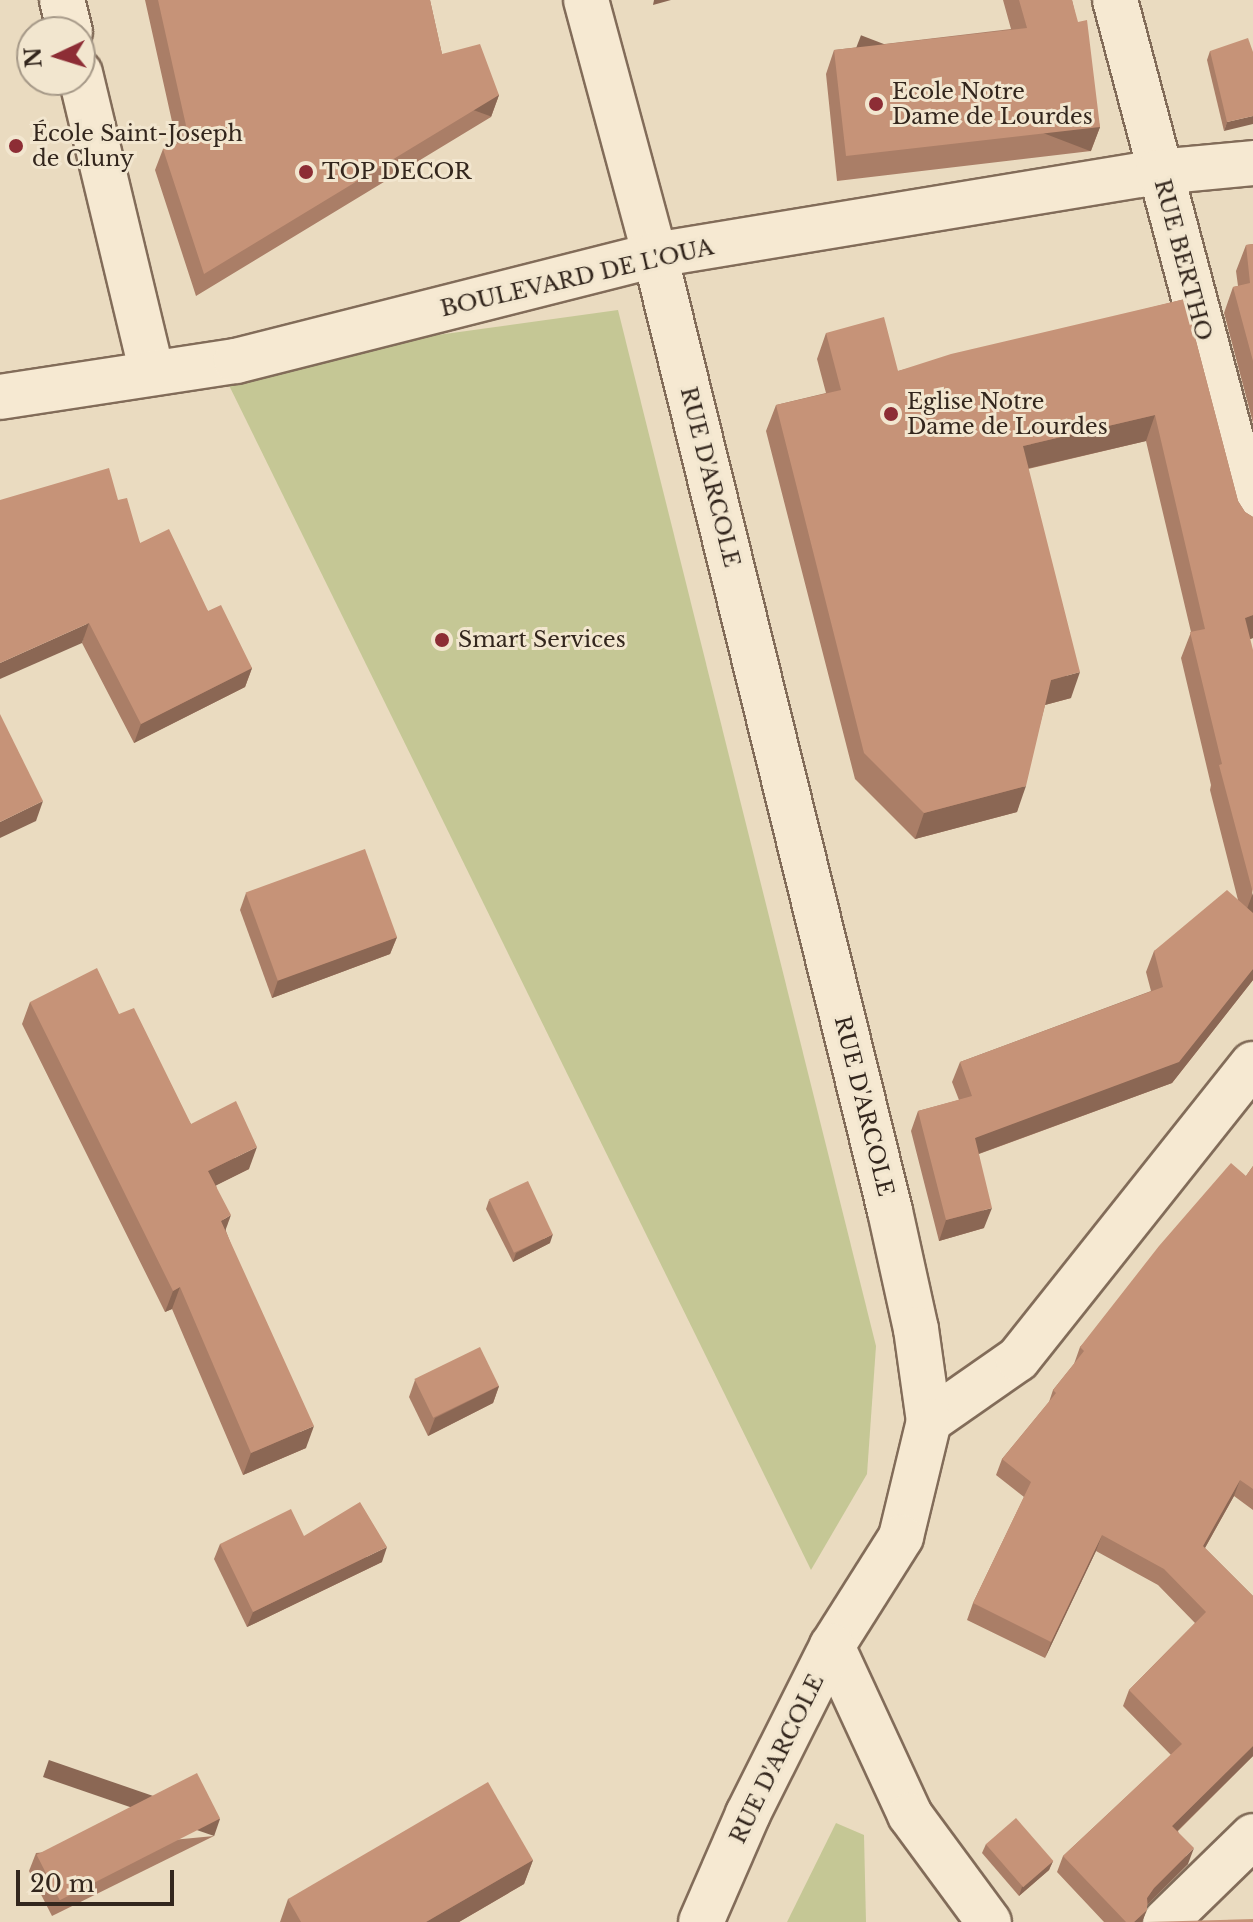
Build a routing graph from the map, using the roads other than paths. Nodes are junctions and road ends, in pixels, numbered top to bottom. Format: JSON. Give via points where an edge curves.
{"nodes":[{"id":1,"x":586,"y":0,"type":"edge"},
{"id":2,"x":1115,"y":0,"type":"edge"},
{"id":3,"x":86,"y":96,"type":"edge"},
{"id":4,"x":1253,"y":163,"type":"edge"},
{"id":5,"x":1158,"y":172,"type":"junction"},
{"id":6,"x":655,"y":255,"type":"junction"},
{"id":7,"x":152,"y":372,"type":"junction"},
{"id":8,"x":0,"y":397,"type":"edge"},
{"id":9,"x":1253,"y":520,"type":"edge"},
{"id":10,"x":1253,"y":1064,"type":"edge"},
{"id":11,"x":929,"y":1421,"type":"junction"},
{"id":12,"x":832,"y":1646,"type":"junction"},
{"id":13,"x":1253,"y":1836,"type":"edge"},
{"id":14,"x":701,"y":1922,"type":"edge"},
{"id":15,"x":989,"y":1922,"type":"edge"},
{"id":16,"x":1165,"y":1922,"type":"edge"}],
"edges":[{"from":1,"to":6,"type":"street","name":"RUE D'ARCOLE"},
{"from":2,"to":5,"type":"street","name":"RUE BERTHO"},
{"from":3,"to":7,"type":"street"},
{"from":4,"to":5,"type":"street","name":"BOULEVARD DE L'OUA"},
{"from":5,"to":6,"type":"street","name":"BOULEVARD DE L'OUA"},
{"from":5,"to":9,"type":"street","name":"RUE BERTHO"},
{"from":6,"to":7,"type":"street","name":"BOULEVARD DE L'OUA","via":[[236,361]]},
{"from":6,"to":11,"type":"street","name":"RUE D'ARCOLE","via":[[890,1211],[916,1329]]},
{"from":7,"to":8,"type":"street","name":"BOULEVARD DE L'OUA"},
{"from":10,"to":11,"type":"street","via":[[1018,1359]]},
{"from":11,"to":12,"type":"street","name":"RUE D'ARCOLE","via":[[901,1537]]},
{"from":12,"to":14,"type":"street","name":"RUE D'ARCOLE"},
{"from":12,"to":15,"type":"street","via":[[910,1815]]},
{"from":13,"to":16,"type":"street"}]}
